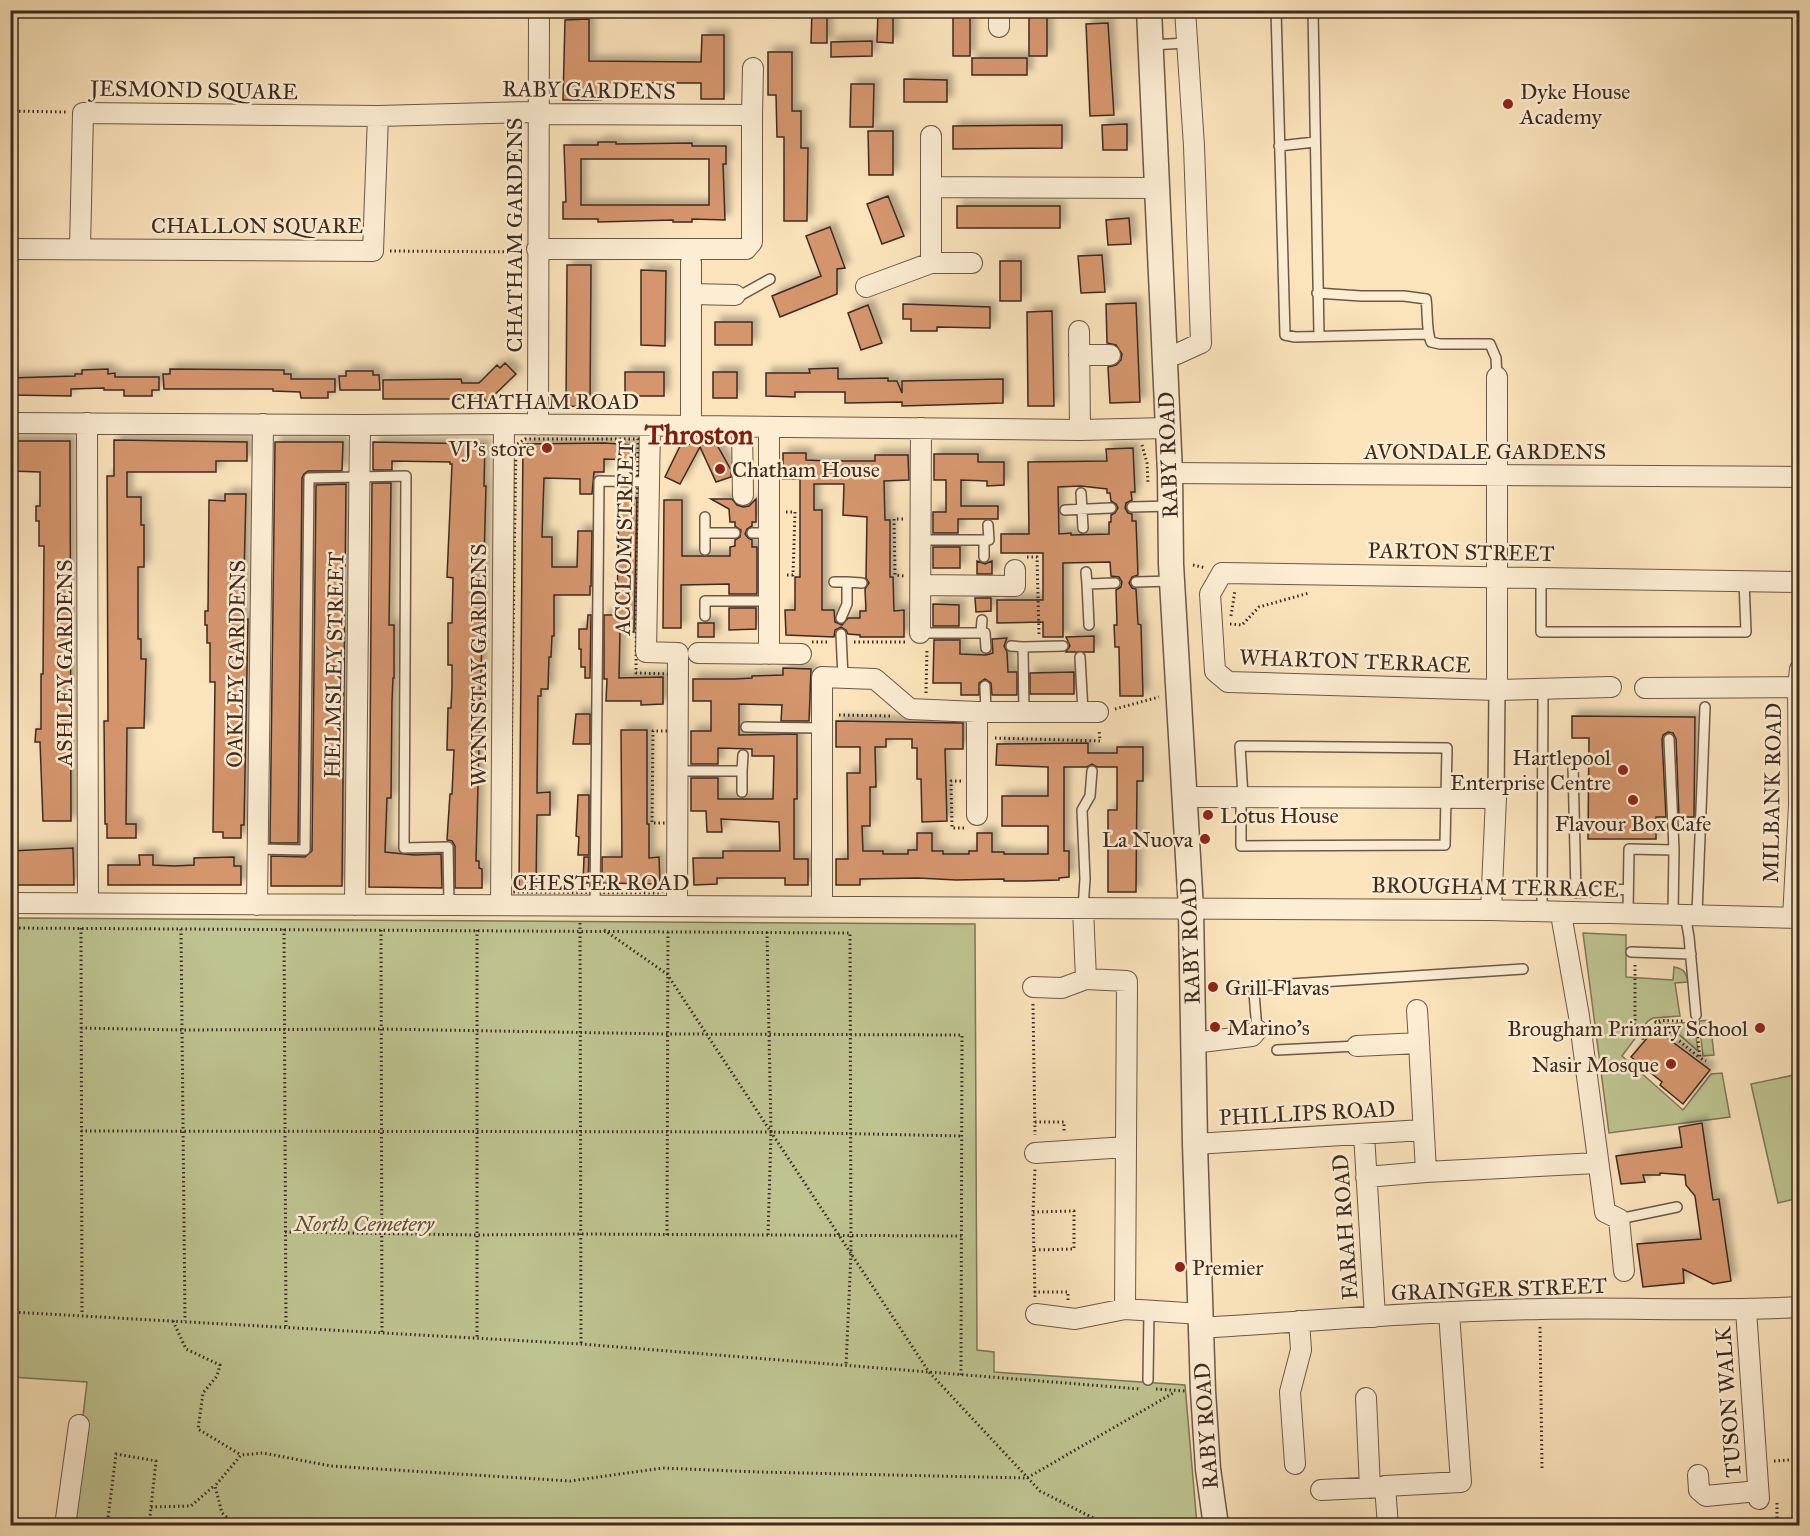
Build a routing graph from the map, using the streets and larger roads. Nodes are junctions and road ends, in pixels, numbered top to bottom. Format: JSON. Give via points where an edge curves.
{"nodes":[{"id":1,"x":539,"y":10,"type":"edge"},
{"id":2,"x":1149,"y":10,"type":"edge"},
{"id":3,"x":1185,"y":10,"type":"edge"},
{"id":4,"x":753,"y":68,"type":"dead end"},
{"id":5,"x":539,"y":113,"type":"junction"},
{"id":6,"x":752,"y":115,"type":"junction"},
{"id":7,"x":378,"y":116,"type":"junction"},
{"id":8,"x":931,"y":136,"type":"dead end"},
{"id":9,"x":931,"y":187,"type":"junction"},
{"id":10,"x":1156,"y":188,"type":"junction"},
{"id":11,"x":80,"y":248,"type":"junction"},
{"id":12,"x":10,"y":249,"type":"edge"},
{"id":13,"x":537,"y":249,"type":"junction"},
{"id":14,"x":691,"y":262,"type":"dead end"},
{"id":15,"x":931,"y":263,"type":"junction"},
{"id":16,"x":972,"y":263,"type":"dead end"},
{"id":17,"x":866,"y":287,"type":"dead end"},
{"id":18,"x":692,"y":294,"type":"junction"},
{"id":19,"x":735,"y":295,"type":"road end"},
{"id":20,"x":1079,"y":331,"type":"dead end"},
{"id":21,"x":1079,"y":355,"type":"junction"},
{"id":22,"x":1110,"y":355,"type":"dead end"},
{"id":23,"x":1164,"y":355,"type":"junction"},
{"id":24,"x":1497,"y":377,"type":"road end"},
{"id":25,"x":10,"y":423,"type":"edge"},
{"id":26,"x":87,"y":423,"type":"junction"},
{"id":27,"x":263,"y":424,"type":"junction"},
{"id":28,"x":504,"y":424,"type":"junction"},
{"id":29,"x":360,"y":425,"type":"junction"},
{"id":30,"x":538,"y":425,"type":"junction"},
{"id":31,"x":650,"y":426,"type":"junction"},
{"id":32,"x":691,"y":426,"type":"junction"},
{"id":33,"x":742,"y":427,"type":"junction"},
{"id":34,"x":769,"y":428,"type":"junction"},
{"id":35,"x":921,"y":428,"type":"junction"},
{"id":36,"x":1167,"y":428,"type":"junction"},
{"id":37,"x":1080,"y":430,"type":"junction"},
{"id":38,"x":1170,"y":473,"type":"junction"},
{"id":39,"x":1497,"y":475,"type":"junction"},
{"id":40,"x":1800,"y":477,"type":"edge"},
{"id":41,"x":743,"y":495,"type":"dead end"},
{"id":42,"x":1015,"y":570,"type":"dead end"},
{"id":43,"x":1497,"y":576,"type":"junction"},
{"id":44,"x":1800,"y":582,"type":"edge"},
{"id":45,"x":921,"y":585,"type":"junction"},
{"id":46,"x":919,"y":640,"type":"road end"},
{"id":47,"x":806,"y":648,"type":"road end"},
{"id":48,"x":698,"y":653,"type":"dead end"},
{"id":49,"x":769,"y":654,"type":"junction"},
{"id":50,"x":1215,"y":670,"type":"joint"},
{"id":51,"x":1799,"y":681,"type":"edge"},
{"id":52,"x":1611,"y":687,"type":"dead end"},
{"id":53,"x":1645,"y":687,"type":"dead end"},
{"id":54,"x":1497,"y":690,"type":"junction"},
{"id":55,"x":982,"y":712,"type":"junction"},
{"id":56,"x":1090,"y":712,"type":"road end"},
{"id":57,"x":1184,"y":797,"type":"junction"},
{"id":58,"x":1496,"y":798,"type":"junction"},
{"id":59,"x":1799,"y":805,"type":"edge"},
{"id":60,"x":976,"y":822,"type":"road end"},
{"id":61,"x":10,"y":903,"type":"edge"},
{"id":62,"x":88,"y":903,"type":"junction"},
{"id":63,"x":257,"y":905,"type":"junction"},
{"id":64,"x":355,"y":905,"type":"junction"},
{"id":65,"x":501,"y":905,"type":"junction"},
{"id":66,"x":677,"y":906,"type":"junction"},
{"id":67,"x":822,"y":907,"type":"junction"},
{"id":68,"x":1083,"y":908,"type":"junction"},
{"id":69,"x":1191,"y":909,"type":"junction"},
{"id":70,"x":1491,"y":910,"type":"junction"},
{"id":71,"x":1796,"y":918,"type":"edge"},
{"id":72,"x":1562,"y":920,"type":"dead end"},
{"id":73,"x":1086,"y":979,"type":"junction"},
{"id":74,"x":1033,"y":987,"type":"dead end"},
{"id":75,"x":1417,"y":1010,"type":"dead end"},
{"id":76,"x":1257,"y":1030,"type":"road end"},
{"id":77,"x":1192,"y":1043,"type":"junction"},
{"id":78,"x":1419,"y":1043,"type":"junction"},
{"id":79,"x":1357,"y":1046,"type":"road end"},
{"id":80,"x":1423,"y":1130,"type":"junction"},
{"id":81,"x":1364,"y":1134,"type":"junction"},
{"id":82,"x":1195,"y":1144,"type":"junction"},
{"id":83,"x":1126,"y":1147,"type":"junction"},
{"id":84,"x":1035,"y":1153,"type":"dead end"},
{"id":85,"x":1597,"y":1163,"type":"junction"},
{"id":86,"x":1426,"y":1172,"type":"junction"},
{"id":87,"x":1366,"y":1178,"type":"junction"},
{"id":88,"x":1624,"y":1270,"type":"dead end"},
{"id":89,"x":1800,"y":1307,"type":"edge"},
{"id":90,"x":1125,"y":1309,"type":"junction"},
{"id":91,"x":1746,"y":1310,"type":"junction"},
{"id":92,"x":1449,"y":1313,"type":"junction"},
{"id":93,"x":1036,"y":1314,"type":"dead end"},
{"id":94,"x":1375,"y":1317,"type":"junction"},
{"id":95,"x":1201,"y":1321,"type":"junction"},
{"id":96,"x":1299,"y":1321,"type":"junction"},
{"id":97,"x":1366,"y":1398,"type":"dead end"},
{"id":98,"x":79,"y":1425,"type":"dead end"},
{"id":99,"x":1295,"y":1464,"type":"dead end"},
{"id":100,"x":1698,"y":1475,"type":"dead end"},
{"id":101,"x":1378,"y":1487,"type":"junction"},
{"id":102,"x":1321,"y":1490,"type":"dead end"},
{"id":103,"x":65,"y":1526,"type":"edge"},
{"id":104,"x":1216,"y":1526,"type":"edge"},
{"id":105,"x":1388,"y":1526,"type":"edge"}],
"edges":[{"from":1,"to":5,"type":"street","name":"CHATHAM GARDENS"},
{"from":2,"to":10,"type":"street","name":"RABY ROAD"},
{"from":3,"to":23,"type":"street","via":[[1201,343],[1177,354]]},
{"from":4,"to":6,"type":"street"},
{"from":5,"to":6,"type":"street","name":"RABY GARDENS"},
{"from":5,"to":7,"type":"street","name":"RABY GARDENS"},
{"from":5,"to":13,"type":"street","name":"CHATHAM GARDENS"},
{"from":6,"to":13,"type":"street","via":[[752,242],[746,249]]},
{"from":7,"to":11,"type":"street","name":"CHALLON SQUARE","via":[[373,251]]},
{"from":7,"to":11,"type":"street","name":"JESMOND SQUARE","via":[[83,113]]},
{"from":8,"to":9,"type":"street"},
{"from":9,"to":10,"type":"street"},
{"from":9,"to":15,"type":"street"},
{"from":10,"to":23,"type":"street","name":"RABY ROAD"},
{"from":11,"to":12,"type":"street","name":"CHALLON SQUARE"},
{"from":13,"to":30,"type":"street","name":"CHATHAM GARDENS"},
{"from":14,"to":18,"type":"street"},
{"from":15,"to":16,"type":"street"},
{"from":15,"to":17,"type":"street"},
{"from":18,"to":19,"type":"street"},
{"from":18,"to":32,"type":"street"},
{"from":20,"to":21,"type":"street"},
{"from":21,"to":22,"type":"street"},
{"from":21,"to":37,"type":"street"},
{"from":23,"to":36,"type":"street","name":"RABY ROAD"},
{"from":24,"to":39,"type":"street"},
{"from":25,"to":26,"type":"street","name":"CHATHAM ROAD"},
{"from":26,"to":27,"type":"street","name":"CHATHAM ROAD"},
{"from":26,"to":62,"type":"street","name":"ASHLEY GARDENS"},
{"from":27,"to":29,"type":"street","name":"CHATHAM ROAD"},
{"from":27,"to":63,"type":"street","name":"OAKLEY GARDENS"},
{"from":28,"to":29,"type":"street","name":"CHATHAM ROAD"},
{"from":28,"to":30,"type":"street","name":"CHATHAM ROAD"},
{"from":28,"to":65,"type":"street","name":"WYNNSTAY GARDENS"},
{"from":29,"to":64,"type":"street","name":"HELMSLEY STREET"},
{"from":30,"to":31,"type":"street","name":"CHATHAM ROAD"},
{"from":31,"to":32,"type":"street","name":"CHATHAM ROAD"},
{"from":31,"to":66,"type":"street","name":"ACCLOM STREET","via":[[646,652],[678,653]]},
{"from":32,"to":33,"type":"street","name":"CHATHAM ROAD"},
{"from":33,"to":34,"type":"street","name":"CHATHAM ROAD"},
{"from":33,"to":41,"type":"street"},
{"from":34,"to":35,"type":"street","name":"CHATHAM ROAD"},
{"from":34,"to":49,"type":"street","via":[[761,533],[770,601]]},
{"from":35,"to":37,"type":"street","name":"CHATHAM ROAD"},
{"from":35,"to":45,"type":"street"},
{"from":36,"to":37,"type":"street","name":"CHATHAM ROAD"},
{"from":36,"to":38,"type":"street","name":"RABY ROAD"},
{"from":38,"to":39,"type":"street","name":"AVONDALE GARDENS"},
{"from":38,"to":57,"type":"street","name":"RABY ROAD","via":[[1160,506],[1172,581]]},
{"from":39,"to":40,"type":"street","name":"AVONDALE GARDENS"},
{"from":39,"to":43,"type":"street"},
{"from":42,"to":45,"type":"street","via":[[1016,586]]},
{"from":43,"to":44,"type":"street","name":"PARTON STREET"},
{"from":43,"to":50,"type":"street","name":"PARTON STREET","via":[[1222,573],[1210,594]]},
{"from":43,"to":54,"type":"street"},
{"from":45,"to":46,"type":"street"},
{"from":47,"to":49,"type":"street"},
{"from":48,"to":49,"type":"street"},
{"from":50,"to":54,"type":"street","name":"WHARTON TERRACE","via":[[1228,682]]},
{"from":51,"to":53,"type":"street"},
{"from":51,"to":59,"type":"street","name":"MILBANK ROAD"},
{"from":52,"to":54,"type":"street","name":"WHARTON TERRACE"},
{"from":54,"to":58,"type":"street"},
{"from":55,"to":56,"type":"street"},
{"from":55,"to":60,"type":"street"},
{"from":55,"to":67,"type":"street","via":[[909,709],[875,678],[822,677],[827,722]]},
{"from":57,"to":58,"type":"street"},
{"from":57,"to":69,"type":"street","name":"RABY ROAD"},
{"from":58,"to":70,"type":"street"},
{"from":59,"to":71,"type":"street","name":"MILBANK ROAD"},
{"from":61,"to":62,"type":"street","name":"CHESTER ROAD"},
{"from":62,"to":63,"type":"street","name":"CHESTER ROAD"},
{"from":63,"to":64,"type":"street","name":"CHESTER ROAD"},
{"from":64,"to":65,"type":"street","name":"CHESTER ROAD"},
{"from":65,"to":66,"type":"street","name":"CHESTER ROAD"},
{"from":66,"to":67,"type":"street","name":"CHESTER ROAD"},
{"from":67,"to":68,"type":"street","name":"CHESTER ROAD"},
{"from":68,"to":69,"type":"street","name":"CHESTER ROAD"},
{"from":68,"to":73,"type":"street"},
{"from":69,"to":70,"type":"street","name":"BROUGHAM TERRACE"},
{"from":69,"to":77,"type":"street","name":"RABY ROAD"},
{"from":70,"to":71,"type":"street","name":"BROUGHAM TERRACE"},
{"from":72,"to":85,"type":"street","via":[[1579,1016]]},
{"from":73,"to":74,"type":"street","via":[[1062,988]]},
{"from":73,"to":83,"type":"street","via":[[1126,981]]},
{"from":75,"to":78,"type":"street"},
{"from":76,"to":77,"type":"street","via":[[1252,1036]]},
{"from":77,"to":82,"type":"street","name":"RABY ROAD"},
{"from":78,"to":79,"type":"street"},
{"from":78,"to":80,"type":"street"},
{"from":80,"to":81,"type":"street","name":"PHILLIPS ROAD"},
{"from":80,"to":86,"type":"street"},
{"from":81,"to":82,"type":"street","name":"PHILLIPS ROAD"},
{"from":81,"to":87,"type":"street","name":"FARAH ROAD"},
{"from":82,"to":95,"type":"street","name":"RABY ROAD"},
{"from":83,"to":84,"type":"street"},
{"from":83,"to":90,"type":"street"},
{"from":85,"to":86,"type":"street"},
{"from":85,"to":88,"type":"street","via":[[1605,1212],[1618,1219]]},
{"from":86,"to":87,"type":"street"},
{"from":87,"to":94,"type":"street","name":"FARAH ROAD"},
{"from":89,"to":91,"type":"street","name":"GRAINGER STREET"},
{"from":90,"to":93,"type":"street","name":"GRAINGER STREET","via":[[1075,1319]]},
{"from":90,"to":95,"type":"street","name":"GRAINGER STREET"},
{"from":91,"to":92,"type":"street","name":"GRAINGER STREET","via":[[1540,1309]]},
{"from":91,"to":100,"type":"street","name":"TUSON WALK","via":[[1758,1495],[1706,1496],[1699,1490]]},
{"from":92,"to":94,"type":"street","name":"GRAINGER STREET"},
{"from":92,"to":101,"type":"street","via":[[1461,1482]]},
{"from":94,"to":96,"type":"street","name":"GRAINGER STREET"},
{"from":95,"to":96,"type":"street","name":"GRAINGER STREET"},
{"from":95,"to":104,"type":"street","name":"RABY ROAD","via":[[1208,1469]]},
{"from":96,"to":99,"type":"street","via":[[1301,1350],[1290,1392]]},
{"from":97,"to":101,"type":"street"},
{"from":98,"to":103,"type":"street"},
{"from":101,"to":102,"type":"street"},
{"from":101,"to":105,"type":"street"}]}
